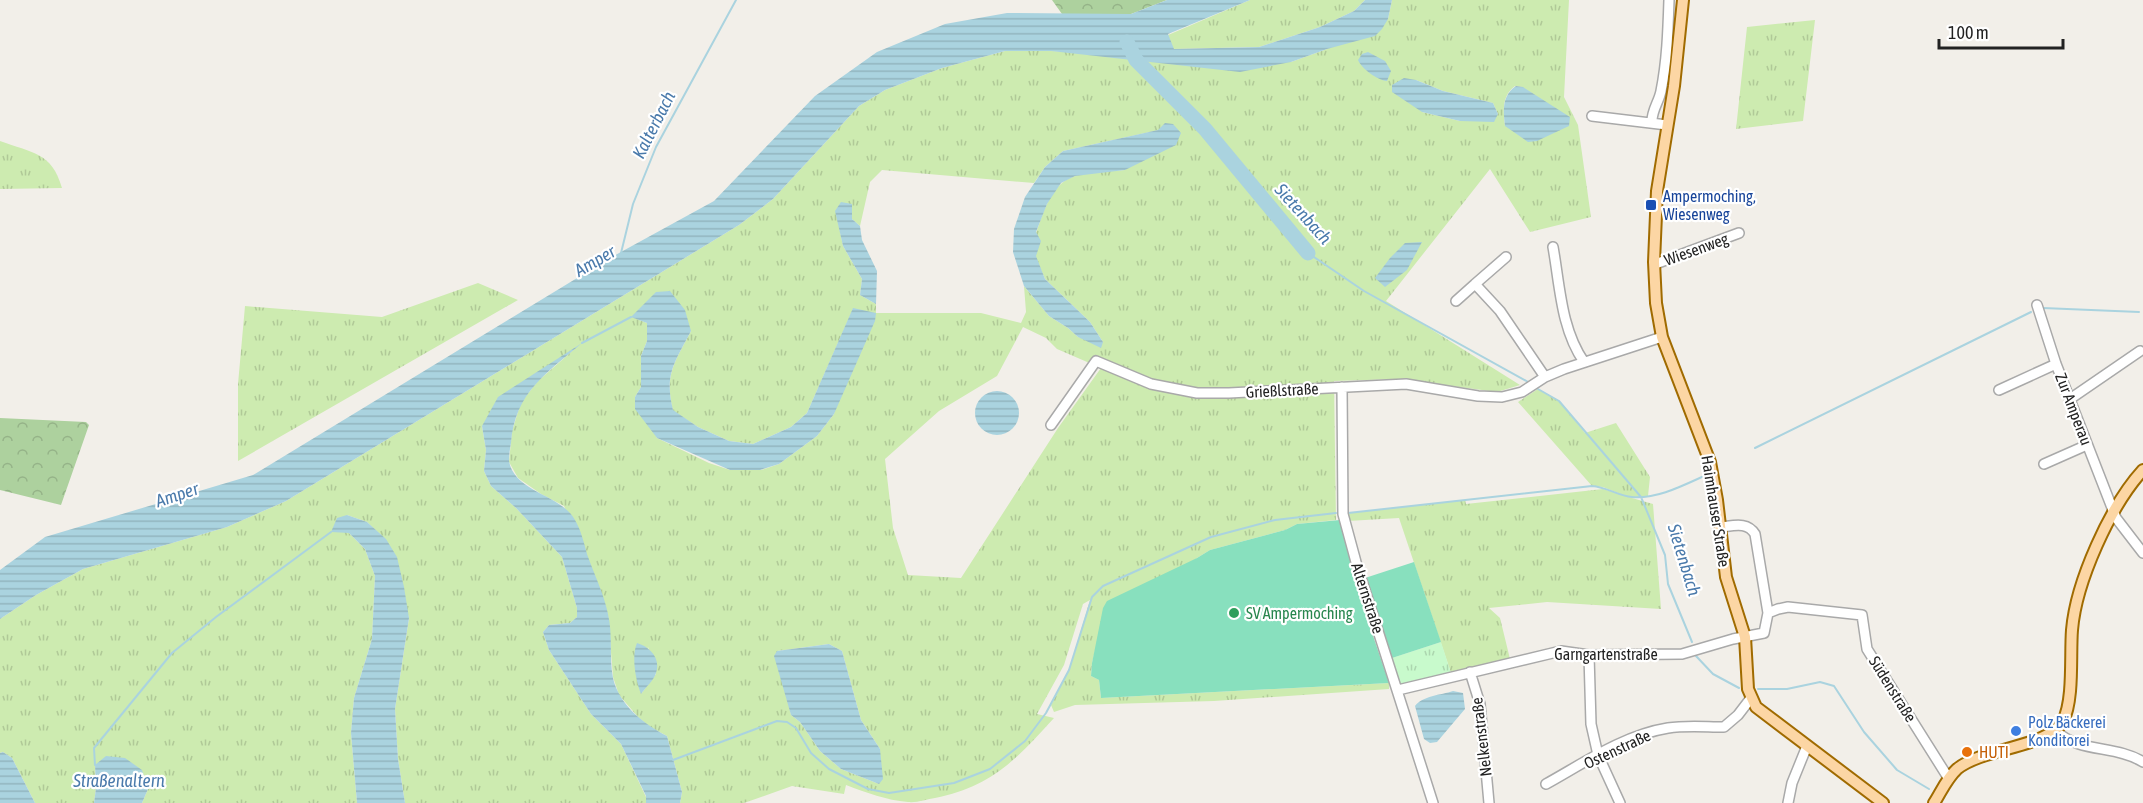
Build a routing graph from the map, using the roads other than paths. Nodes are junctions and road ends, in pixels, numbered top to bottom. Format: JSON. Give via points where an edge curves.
{"nodes":[{"id":1,"x":1669,"y":0,"type":"edge"},
{"id":2,"x":1683,"y":0,"type":"edge"},
{"id":3,"x":1592,"y":116,"type":"dead end"},
{"id":4,"x":1652,"y":123,"type":"junction"},
{"id":5,"x":1667,"y":125,"type":"junction"},
{"id":6,"x":1739,"y":233,"type":"dead end"},
{"id":7,"x":1553,"y":247,"type":"dead end"},
{"id":8,"x":1506,"y":257,"type":"dead end"},
{"id":9,"x":1654,"y":262,"type":"junction"},
{"id":10,"x":1475,"y":284,"type":"junction"},
{"id":11,"x":1456,"y":301,"type":"dead end"},
{"id":12,"x":2037,"y":305,"type":"dead end"},
{"id":13,"x":1662,"y":337,"type":"junction"},
{"id":14,"x":2140,"y":351,"type":"dead end"},
{"id":15,"x":1584,"y":362,"type":"junction"},
{"id":16,"x":2056,"y":364,"type":"junction"},
{"id":17,"x":1545,"y":377,"type":"junction"},
{"id":18,"x":1342,"y":387,"type":"junction"},
{"id":19,"x":1999,"y":390,"type":"dead end"},
{"id":20,"x":2070,"y":399,"type":"junction"},
{"id":21,"x":1051,"y":426,"type":"dead end"},
{"id":22,"x":2087,"y":445,"type":"junction"},
{"id":23,"x":2044,"y":464,"type":"dead end"},
{"id":24,"x":2143,"y":470,"type":"edge"},
{"id":25,"x":2114,"y":512,"type":"junction"},
{"id":26,"x":1720,"y":527,"type":"junction"},
{"id":27,"x":2143,"y":553,"type":"edge"},
{"id":28,"x":1768,"y":613,"type":"junction"},
{"id":29,"x":1745,"y":637,"type":"junction"},
{"id":30,"x":1589,"y":654,"type":"junction"},
{"id":31,"x":1470,"y":672,"type":"junction"},
{"id":32,"x":1398,"y":690,"type":"junction"},
{"id":33,"x":1751,"y":698,"type":"junction"},
{"id":34,"x":2056,"y":731,"type":"junction"},
{"id":35,"x":1807,"y":746,"type":"junction"},
{"id":36,"x":1598,"y":755,"type":"junction"},
{"id":37,"x":2143,"y":762,"type":"edge"},
{"id":38,"x":1949,"y":779,"type":"junction"},
{"id":39,"x":1546,"y":784,"type":"dead end"},
{"id":40,"x":1433,"y":803,"type":"edge"},
{"id":41,"x":1489,"y":803,"type":"edge"},
{"id":42,"x":1620,"y":803,"type":"edge"},
{"id":43,"x":1788,"y":803,"type":"edge"},
{"id":44,"x":1883,"y":803,"type":"edge"},
{"id":45,"x":1934,"y":803,"type":"edge"}],
"edges":[{"from":1,"to":4,"type":"street","via":[[1665,66]]},
{"from":2,"to":5,"type":"main road","name":"Haimhauser Straße"},
{"from":3,"to":4,"type":"street"},
{"from":4,"to":5,"type":"street"},
{"from":5,"to":9,"type":"main road","name":"Haimhauser Straße"},
{"from":6,"to":9,"type":"street","name":"Wiesenweg"},
{"from":7,"to":15,"type":"street","via":[[1568,333]]},
{"from":8,"to":10,"type":"street"},
{"from":9,"to":13,"type":"main road","name":"Haimhauser Straße"},
{"from":10,"to":11,"type":"street"},
{"from":10,"to":17,"type":"street","via":[[1500,311]]},
{"from":12,"to":16,"type":"street","name":"Zur Amperau"},
{"from":13,"to":15,"type":"street","name":"Grießlstraße"},
{"from":13,"to":26,"type":"main road","name":"Haimhauser Straße","via":[[1707,452]]},
{"from":14,"to":20,"type":"street"},
{"from":15,"to":17,"type":"street","name":"Grießlstraße"},
{"from":16,"to":19,"type":"street"},
{"from":16,"to":20,"type":"street","name":"Zur Amperau"},
{"from":17,"to":18,"type":"street","name":"Grießlstraße","via":[[1522,392],[1502,397],[1406,384]]},
{"from":18,"to":21,"type":"street","name":"Grießlstraße","via":[[1185,392],[1151,384],[1096,361]]},
{"from":18,"to":32,"type":"street","name":"Alternstraße","via":[[1343,514]]},
{"from":20,"to":22,"type":"street","name":"Zur Amperau"},
{"from":22,"to":23,"type":"street"},
{"from":22,"to":25,"type":"street","name":"Zur Amperau"},
{"from":24,"to":25,"type":"main road"},
{"from":25,"to":27,"type":"street","name":"Zur Amperau"},
{"from":25,"to":34,"type":"main road","via":[[2091,558],[2078,597],[2072,628],[2068,706]]},
{"from":26,"to":28,"type":"street","via":[[1746,525],[1755,534]]},
{"from":26,"to":29,"type":"main road","name":"Haimhauser Straße","via":[[1726,577]]},
{"from":28,"to":29,"type":"street","via":[[1764,633]]},
{"from":28,"to":38,"type":"street","name":"Südenstraße","via":[[1788,607],[1862,615],[1867,649]]},
{"from":29,"to":30,"type":"street","name":"Garngartenstraße","via":[[1682,654]]},
{"from":29,"to":33,"type":"main road","name":"Haimhauser Straße"},
{"from":30,"to":31,"type":"street","name":"Garngartenstraße","via":[[1561,651]]},
{"from":30,"to":36,"type":"street","via":[[1591,724]]},
{"from":31,"to":32,"type":"street","name":"Garngartenstraße"},
{"from":31,"to":41,"type":"street","name":"Nelkenstraße","via":[[1480,704]]},
{"from":32,"to":40,"type":"street","name":"Alternstraße"},
{"from":33,"to":35,"type":"main road","via":[[1756,707]]},
{"from":33,"to":36,"type":"street","name":"Ostenstraße","via":[[1724,728],[1649,732]]},
{"from":34,"to":37,"type":"street","via":[[2065,740],[2120,752]]},
{"from":34,"to":38,"type":"main road","via":[[1971,761]]},
{"from":35,"to":43,"type":"street"},
{"from":35,"to":44,"type":"main road"},
{"from":36,"to":39,"type":"street","name":"Ostenstraße"},
{"from":36,"to":42,"type":"street"},
{"from":38,"to":45,"type":"main road"}]}
